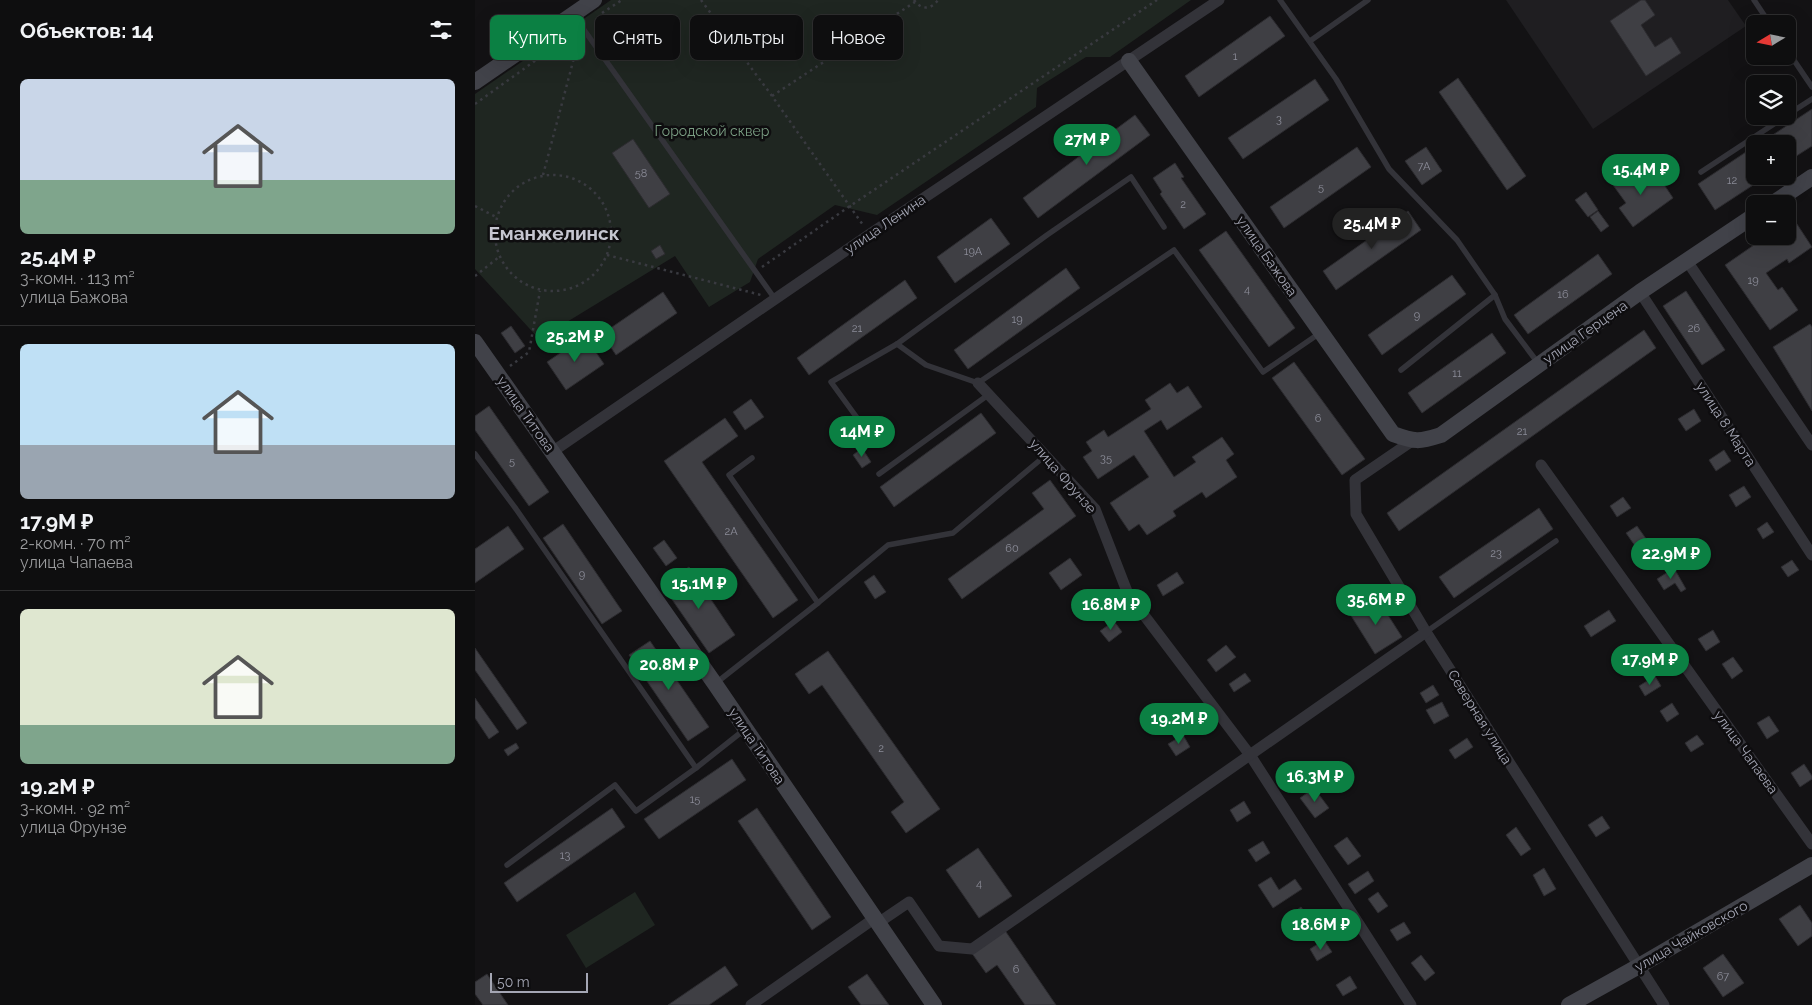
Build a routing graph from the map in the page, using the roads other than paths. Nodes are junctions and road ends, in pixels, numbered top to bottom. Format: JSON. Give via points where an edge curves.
{"nodes":[{"id":1,"x":594,"y":0,"type":"edge"},
{"id":2,"x":1219,"y":0,"type":"edge"},
{"id":3,"x":1280,"y":0,"type":"edge"},
{"id":4,"x":1368,"y":0,"type":"edge"},
{"id":5,"x":1754,"y":0,"type":"edge"},
{"id":6,"x":1764,"y":15,"type":"edge"},
{"id":7,"x":585,"y":31,"type":"edge"},
{"id":8,"x":1310,"y":41,"type":"junction"},
{"id":9,"x":1129,"y":61,"type":"junction"},
{"id":10,"x":1796,"y":63,"type":"edge"},
{"id":11,"x":475,"y":82,"type":"edge"},
{"id":12,"x":1812,"y":87,"type":"edge"},
{"id":13,"x":1812,"y":99,"type":"edge"},
{"id":14,"x":1796,"y":110,"type":"edge"},
{"id":15,"x":1773,"y":125,"type":"edge"},
{"id":16,"x":1701,"y":172,"type":"dead end"},
{"id":17,"x":1812,"y":176,"type":"edge"},
{"id":18,"x":1785,"y":195,"type":"edge"},
{"id":19,"x":1746,"y":221,"type":"edge"},
{"id":20,"x":1164,"y":228,"type":"dead end"},
{"id":21,"x":1687,"y":261,"type":"junction"},
{"id":22,"x":1641,"y":292,"type":"junction"},
{"id":23,"x":1495,"y":295,"type":"junction"},
{"id":24,"x":775,"y":299,"type":"junction"},
{"id":25,"x":1321,"y":332,"type":"junction"},
{"id":26,"x":475,"y":342,"type":"edge"},
{"id":27,"x":897,"y":344,"type":"junction"},
{"id":28,"x":1539,"y":365,"type":"junction"},
{"id":29,"x":1401,"y":370,"type":"dead end"},
{"id":30,"x":979,"y":383,"type":"junction"},
{"id":31,"x":988,"y":395,"type":"junction"},
{"id":32,"x":863,"y":426,"type":"dead end"},
{"id":33,"x":1810,"y":439,"type":"edge"},
{"id":34,"x":1412,"y":441,"type":"junction"},
{"id":35,"x":552,"y":452,"type":"junction"},
{"id":36,"x":475,"y":454,"type":"edge"},
{"id":37,"x":1046,"y":455,"type":"junction"},
{"id":38,"x":752,"y":458,"type":"dead end"},
{"id":39,"x":1541,"y":465,"type":"dead end"},
{"id":40,"x":879,"y":474,"type":"dead end"},
{"id":41,"x":1555,"y":541,"type":"dead end"},
{"id":42,"x":1812,"y":555,"type":"edge"},
{"id":43,"x":818,"y":603,"type":"junction"},
{"id":44,"x":1426,"y":632,"type":"junction"},
{"id":45,"x":715,"y":684,"type":"junction"},
{"id":46,"x":745,"y":729,"type":"junction"},
{"id":47,"x":1250,"y":755,"type":"junction"},
{"id":48,"x":697,"y":768,"type":"junction"},
{"id":49,"x":1812,"y":844,"type":"edge"},
{"id":50,"x":507,"y":865,"type":"dead end"},
{"id":51,"x":1812,"y":865,"type":"edge"},
{"id":52,"x":876,"y":920,"type":"junction"},
{"id":53,"x":1639,"y":966,"type":"junction"},
{"id":54,"x":751,"y":1005,"type":"edge"},
{"id":55,"x":934,"y":1005,"type":"edge"},
{"id":56,"x":1411,"y":1005,"type":"edge"},
{"id":57,"x":1569,"y":1005,"type":"edge"},
{"id":58,"x":1664,"y":1005,"type":"edge"}],
"edges":[{"from":1,"to":11,"type":"street"},
{"from":2,"to":9,"type":"street","name":"улица Ленина"},
{"from":3,"to":8,"type":"lane"},
{"from":4,"to":8,"type":"lane"},
{"from":5,"to":6,"type":"lane"},
{"from":7,"to":24,"type":"lane"},
{"from":8,"to":23,"type":"lane","via":[[1389,170],[1457,240]]},
{"from":9,"to":24,"type":"street","name":"улица Ленина"},
{"from":9,"to":25,"type":"street","name":"улица Бажова"},
{"from":10,"to":12,"type":"lane"},
{"from":13,"to":14,"type":"lane"},
{"from":15,"to":16,"type":"lane"},
{"from":17,"to":18,"type":"street"},
{"from":19,"to":21,"type":"street","name":"улица Герцена"},
{"from":20,"to":27,"type":"lane","via":[[1131,177]]},
{"from":21,"to":22,"type":"street","name":"улица Герцена"},
{"from":21,"to":33,"type":"street"},
{"from":22,"to":28,"type":"street","name":"улица Герцена"},
{"from":22,"to":42,"type":"street","name":"улица 8 Марта"},
{"from":23,"to":28,"type":"lane","via":[[1505,319]]},
{"from":23,"to":29,"type":"lane"},
{"from":24,"to":35,"type":"street","name":"улица Ленина"},
{"from":25,"to":30,"type":"lane","via":[[1263,372],[1174,250]]},
{"from":25,"to":34,"type":"street","name":"улица Бажова","via":[[1393,434]]},
{"from":26,"to":35,"type":"street","name":"улица Титова"},
{"from":27,"to":30,"type":"lane","via":[[927,365]]},
{"from":27,"to":32,"type":"lane","via":[[831,382]]},
{"from":28,"to":34,"type":"street","name":"улица Герцена","via":[[1441,435]]},
{"from":30,"to":31,"type":"street","name":"улица Фрунзе"},
{"from":31,"to":37,"type":"street","name":"улица Фрунзе"},
{"from":31,"to":40,"type":"lane"},
{"from":34,"to":44,"type":"street","name":"Северная улица","via":[[1355,480],[1357,514]]},
{"from":35,"to":45,"type":"street","name":"улица Титова"},
{"from":36,"to":48,"type":"lane"},
{"from":37,"to":43,"type":"lane","via":[[953,533],[888,545]]},
{"from":37,"to":47,"type":"street","name":"улица Фрунзе","via":[[1095,509],[1128,594]]},
{"from":38,"to":43,"type":"lane","via":[[729,475]]},
{"from":39,"to":49,"type":"street","name":"улица Чапаева"},
{"from":41,"to":44,"type":"lane"},
{"from":43,"to":45,"type":"lane"},
{"from":44,"to":47,"type":"street"},
{"from":44,"to":53,"type":"street","name":"Северная улица"},
{"from":45,"to":46,"type":"street","name":"улица Титова"},
{"from":46,"to":48,"type":"lane"},
{"from":46,"to":52,"type":"street","name":"улица Титова"},
{"from":47,"to":52,"type":"street","via":[[972,948],[939,946],[909,902]]},
{"from":47,"to":56,"type":"street","name":"улица Фрунзе"},
{"from":48,"to":50,"type":"lane","via":[[636,811],[615,785]]},
{"from":51,"to":53,"type":"street","name":"улица Чайковского"},
{"from":52,"to":54,"type":"street"},
{"from":52,"to":55,"type":"street","name":"улица Титова"},
{"from":53,"to":57,"type":"street","name":"улица Чайковского"},
{"from":53,"to":58,"type":"street","name":"Северная улица"}]}
